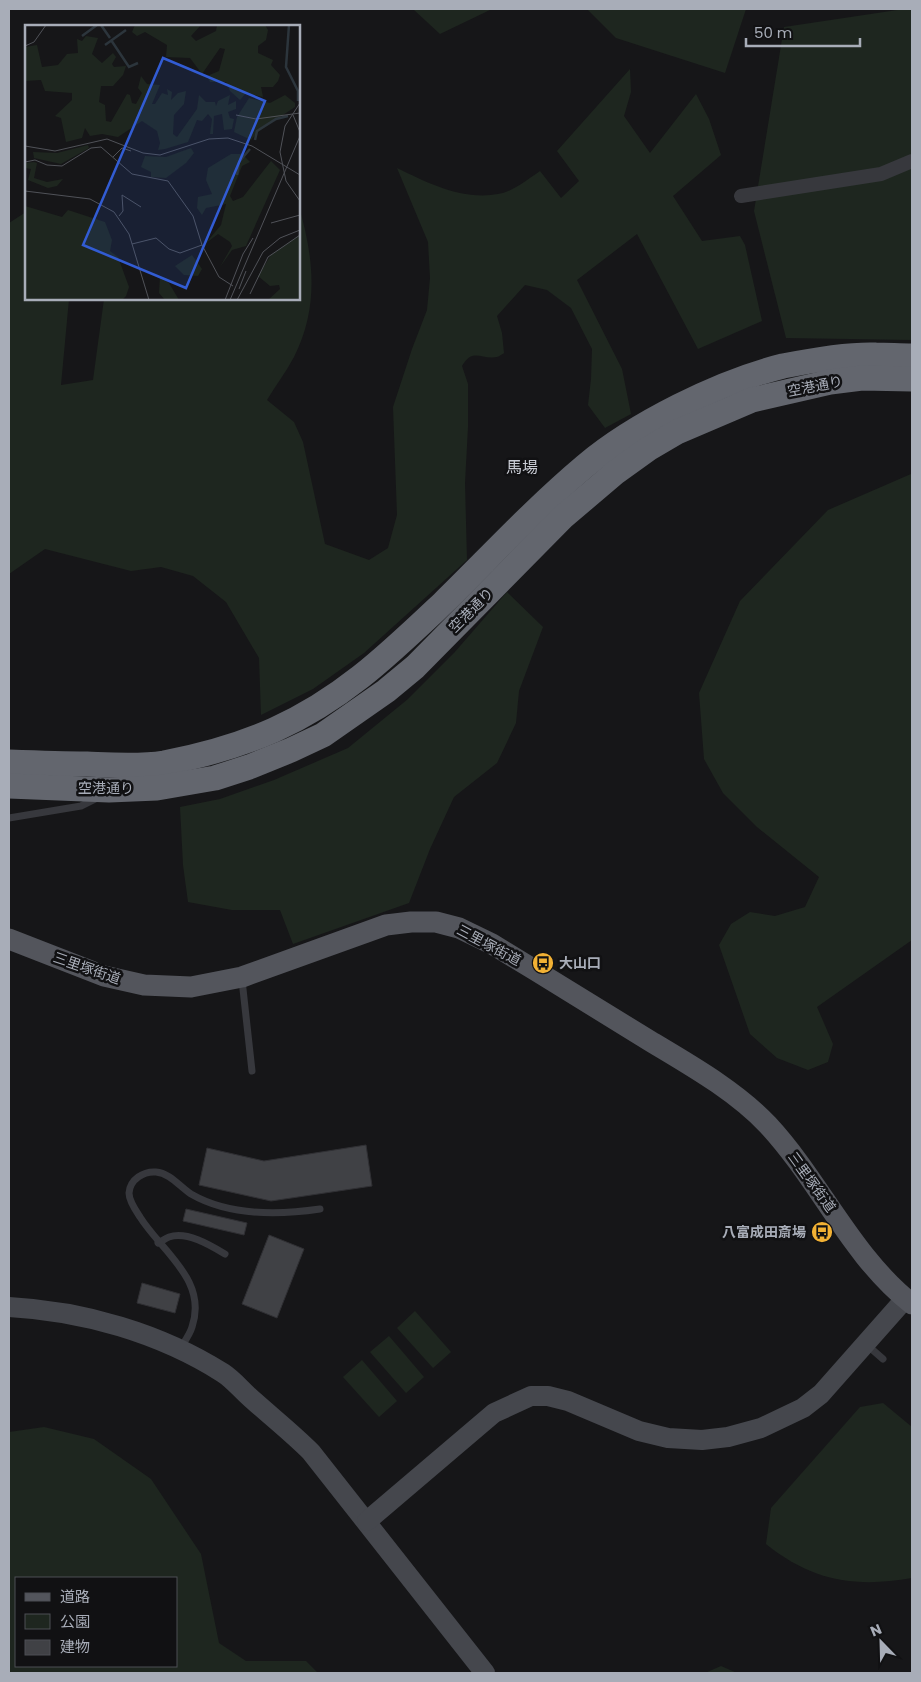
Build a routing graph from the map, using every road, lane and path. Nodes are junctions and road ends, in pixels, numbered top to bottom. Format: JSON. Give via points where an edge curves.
{"nodes":[{"id":1,"x":912,"y":161,"type":"edge"},
{"id":2,"x":741,"y":196,"type":"dead end"},
{"id":3,"x":912,"y":356,"type":"edge"},
{"id":4,"x":912,"y":379,"type":"edge"},
{"id":5,"x":9,"y":762,"type":"edge"},
{"id":6,"x":9,"y":786,"type":"edge"},
{"id":7,"x":109,"y":790,"type":"junction"},
{"id":8,"x":9,"y":818,"type":"edge"},
{"id":9,"x":9,"y":939,"type":"edge"},
{"id":10,"x":242,"y":977,"type":"junction"},
{"id":11,"x":252,"y":1072,"type":"dead end"},
{"id":12,"x":320,"y":1209,"type":"dead end"},
{"id":13,"x":158,"y":1242,"type":"junction"},
{"id":14,"x":225,"y":1254,"type":"dead end"},
{"id":15,"x":909,"y":1301,"type":"edge"},
{"id":16,"x":9,"y":1307,"type":"edge"},
{"id":17,"x":865,"y":1344,"type":"junction"},
{"id":18,"x":180,"y":1350,"type":"junction"},
{"id":19,"x":883,"y":1359,"type":"dead end"},
{"id":20,"x":367,"y":1521,"type":"junction"},
{"id":21,"x":485,"y":1673,"type":"edge"}],
"edges":[{"from":1,"to":2,"type":"street","via":[[881,174]]},
{"from":3,"to":5,"type":"highway","name":"空港通り","via":[[873,354],[783,366],[664,414],[612,446],[552,494],[367,673],[338,695],[274,730],[220,749],[163,763],[119,766]]},
{"from":4,"to":7,"type":"highway","name":"空港通り","via":[[862,378],[792,389],[752,400],[677,432],[616,472],[563,517],[415,667],[323,735],[215,778],[157,788]]},
{"from":6,"to":7,"type":"highway","name":"空港通り"},
{"from":7,"to":8,"type":"lane","via":[[81,806]]},
{"from":9,"to":10,"type":"main road","name":"三里塚街道","via":[[104,976],[144,985],[191,987]]},
{"from":10,"to":11,"type":"lane"},
{"from":10,"to":15,"type":"main road","name":"三里塚街道","via":[[386,925],[436,922],[459,928],[492,944],[700,1072],[743,1103],[782,1142],[859,1250]]},
{"from":12,"to":13,"type":"lane","via":[[292,1213],[243,1211],[191,1194],[157,1172],[143,1173],[134,1181],[130,1193],[135,1210]]},
{"from":13,"to":14,"type":"lane","via":[[170,1236],[186,1237],[207,1243]]},
{"from":13,"to":18,"type":"lane","via":[[188,1278],[194,1294],[196,1310],[192,1328]]},
{"from":15,"to":17,"type":"street"},
{"from":16,"to":18,"type":"street","via":[[37,1308],[103,1322],[160,1340]]},
{"from":17,"to":19,"type":"lane"},
{"from":17,"to":20,"type":"street","via":[[821,1394],[803,1408],[762,1428],[728,1437],[702,1440],[639,1432],[568,1401],[531,1396],[494,1413]]},
{"from":18,"to":20,"type":"street","via":[[225,1374],[285,1426],[311,1452]]},
{"from":20,"to":21,"type":"street"}]}
